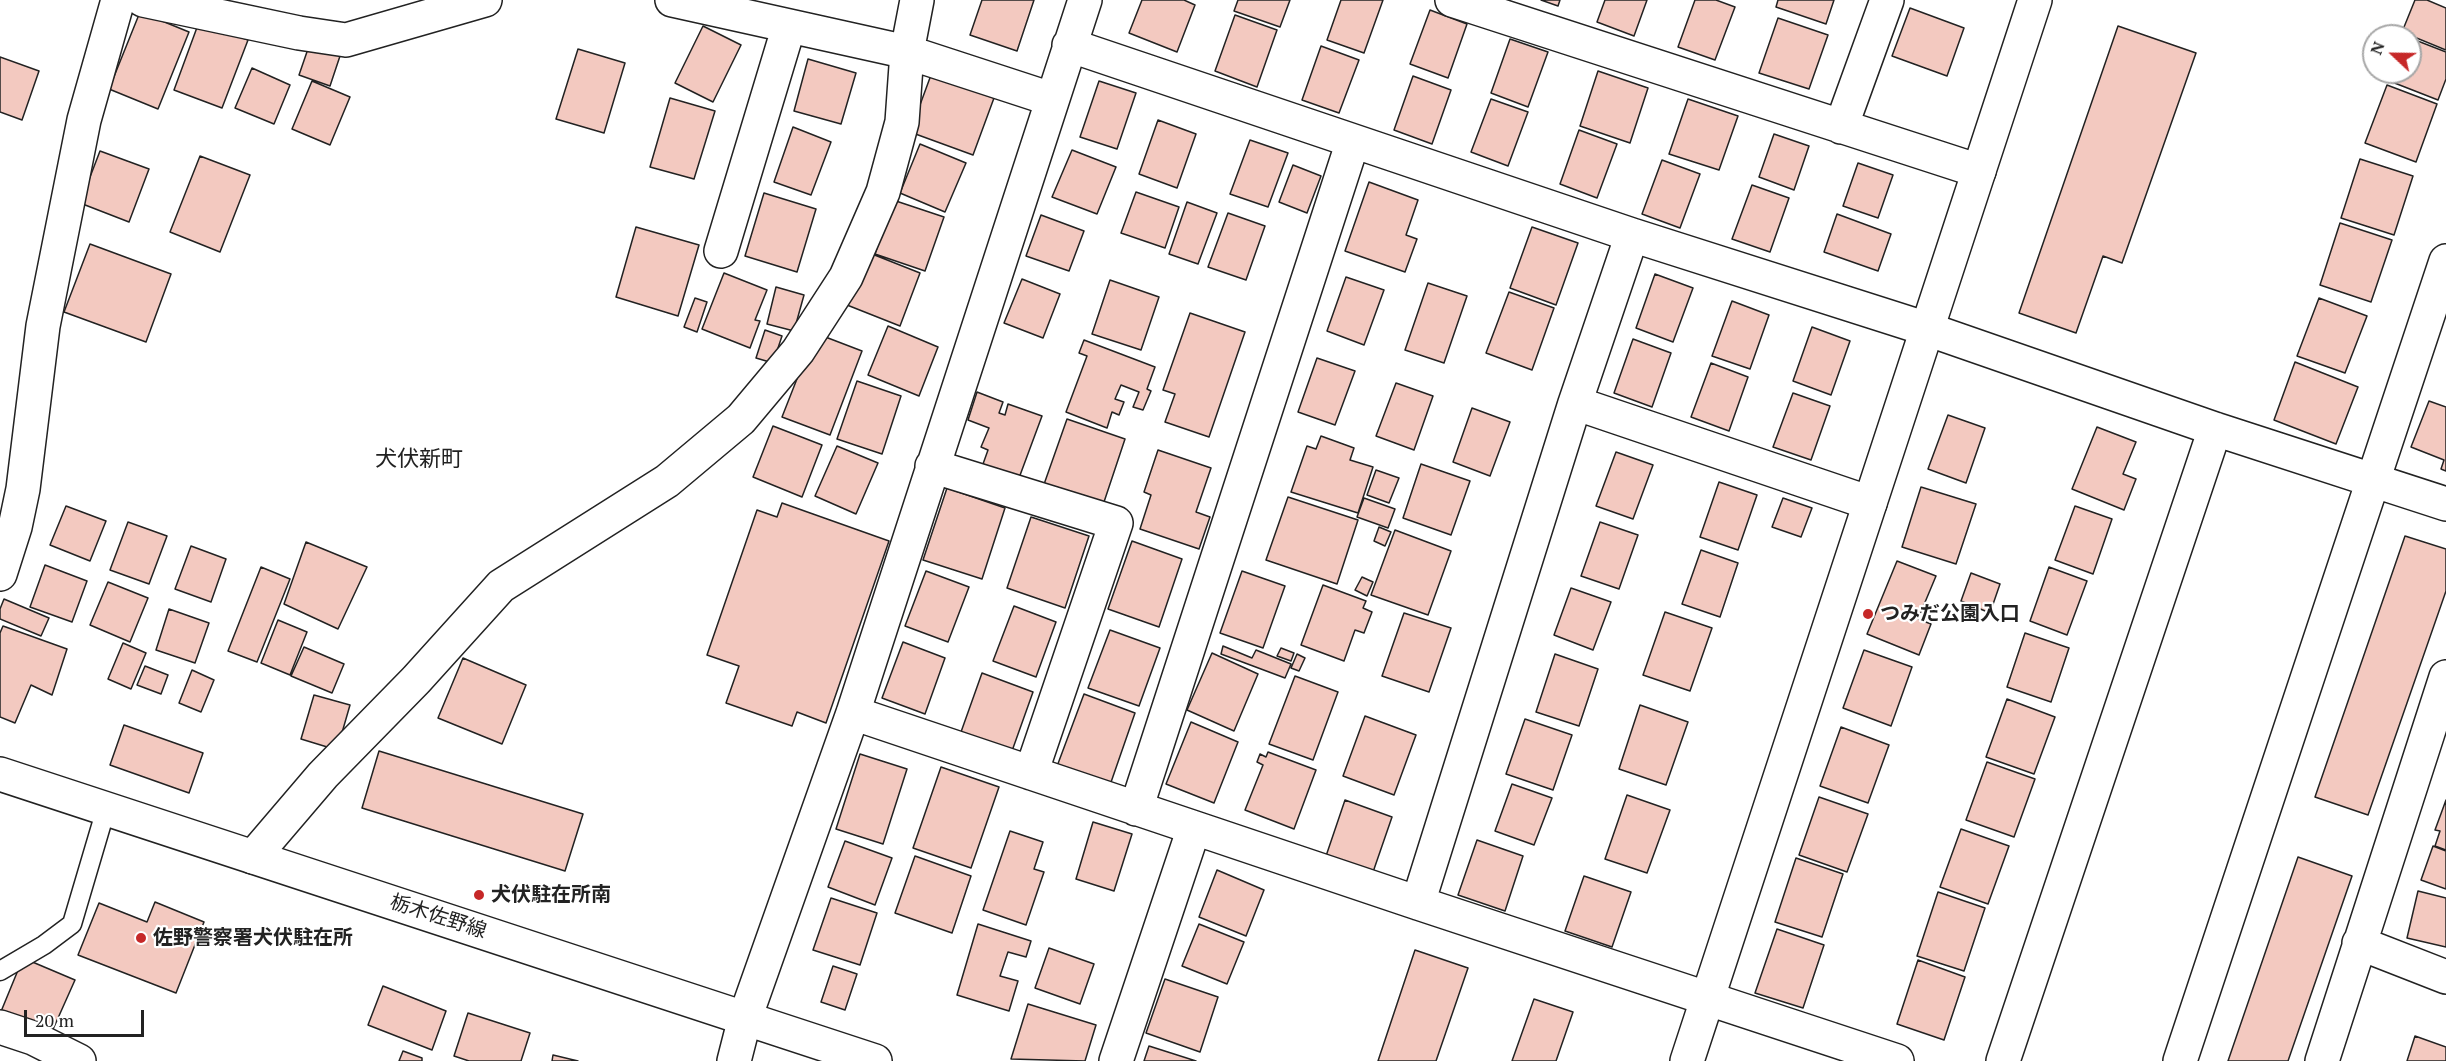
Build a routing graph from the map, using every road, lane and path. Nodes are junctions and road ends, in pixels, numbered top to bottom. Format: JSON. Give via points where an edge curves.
{"nodes":[{"id":1,"x":118,"y":0,"type":"edge"},
{"id":2,"x":143,"y":0,"type":"edge"},
{"id":3,"x":485,"y":0,"type":"edge"},
{"id":4,"x":672,"y":0,"type":"edge"},
{"id":5,"x":917,"y":0,"type":"edge"},
{"id":6,"x":1085,"y":0,"type":"edge"},
{"id":7,"x":1452,"y":0,"type":"edge"},
{"id":8,"x":1887,"y":0,"type":"edge"},
{"id":9,"x":2035,"y":0,"type":"edge"},
{"id":10,"x":789,"y":26,"type":"junction"},
{"id":11,"x":1069,"y":45,"type":"junction"},
{"id":12,"x":907,"y":52,"type":"junction"},
{"id":13,"x":1051,"y":99,"type":"junction"},
{"id":14,"x":1841,"y":127,"type":"junction"},
{"id":15,"x":1353,"y":141,"type":"junction"},
{"id":16,"x":1979,"y":171,"type":"junction"},
{"id":17,"x":1632,"y":235,"type":"junction"},
{"id":18,"x":721,"y":251,"type":"dead end"},
{"id":19,"x":2446,"y":261,"type":"edge"},
{"id":20,"x":1927,"y":329,"type":"junction"},
{"id":21,"x":1575,"y":403,"type":"junction"},
{"id":22,"x":2215,"y":429,"type":"junction"},
{"id":23,"x":932,"y":466,"type":"junction"},
{"id":24,"x":2372,"y":480,"type":"junction"},
{"id":25,"x":1870,"y":503,"type":"junction"},
{"id":26,"x":2446,"y":504,"type":"edge"},
{"id":27,"x":0,"y":574,"type":"edge"},
{"id":28,"x":2446,"y":677,"type":"edge"},
{"id":29,"x":853,"y":713,"type":"junction"},
{"id":30,"x":1031,"y":773,"type":"junction"},
{"id":31,"x":0,"y":774,"type":"edge"},
{"id":32,"x":106,"y":809,"type":"junction"},
{"id":33,"x":1136,"y":809,"type":"junction"},
{"id":34,"x":1194,"y":828,"type":"junction"},
{"id":35,"x":254,"y":857,"type":"junction"},
{"id":36,"x":1418,"y":903,"type":"junction"},
{"id":37,"x":2359,"y":943,"type":"junction"},
{"id":38,"x":0,"y":971,"type":"edge"},
{"id":39,"x":2446,"y":977,"type":"edge"},
{"id":40,"x":1707,"y":998,"type":"junction"},
{"id":41,"x":745,"y":1018,"type":"junction"},
{"id":42,"x":0,"y":1027,"type":"edge"},
{"id":43,"x":79,"y":1061,"type":"edge"},
{"id":44,"x":734,"y":1061,"type":"edge"},
{"id":45,"x":875,"y":1061,"type":"edge"},
{"id":46,"x":1116,"y":1061,"type":"edge"},
{"id":47,"x":1687,"y":1061,"type":"edge"},
{"id":48,"x":1897,"y":1061,"type":"edge"},
{"id":49,"x":2003,"y":1061,"type":"edge"},
{"id":50,"x":2180,"y":1061,"type":"edge"},
{"id":51,"x":2322,"y":1061,"type":"edge"}],
"edges":[{"from":1,"to":27,"type":"street","via":[[84,120],[43,326],[23,489]]},
{"from":2,"to":3,"type":"street","via":[[346,40]]},
{"from":4,"to":10,"type":"street"},
{"from":5,"to":12,"type":"street"},
{"from":6,"to":11,"type":"street"},
{"from":7,"to":14,"type":"street"},
{"from":8,"to":14,"type":"street"},
{"from":9,"to":16,"type":"street"},
{"from":10,"to":12,"type":"street"},
{"from":10,"to":18,"type":"street"},
{"from":11,"to":13,"type":"street"},
{"from":11,"to":15,"type":"street"},
{"from":12,"to":13,"type":"street"},
{"from":12,"to":35,"type":"street","via":[[902,122],[883,192],[846,277],[798,351],[741,419],[667,481],[501,586],[323,775]]},
{"from":13,"to":23,"type":"street"},
{"from":14,"to":16,"type":"street"},
{"from":15,"to":17,"type":"street"},
{"from":15,"to":33,"type":"street"},
{"from":16,"to":20,"type":"street"},
{"from":17,"to":20,"type":"street"},
{"from":17,"to":21,"type":"street"},
{"from":19,"to":24,"type":"street"},
{"from":20,"to":22,"type":"street"},
{"from":20,"to":25,"type":"street"},
{"from":21,"to":25,"type":"street"},
{"from":21,"to":36,"type":"street"},
{"from":22,"to":24,"type":"street"},
{"from":22,"to":49,"type":"street"},
{"from":23,"to":29,"type":"street"},
{"from":23,"to":30,"type":"street","via":[[1116,523]]},
{"from":24,"to":26,"type":"street"},
{"from":24,"to":50,"type":"street"},
{"from":25,"to":40,"type":"street"},
{"from":28,"to":37,"type":"street"},
{"from":29,"to":30,"type":"street"},
{"from":29,"to":41,"type":"street"},
{"from":30,"to":33,"type":"street"},
{"from":31,"to":32,"type":"street","name":"栃木佐野線"},
{"from":32,"to":35,"type":"street","name":"栃木佐野線"},
{"from":32,"to":38,"type":"lane","via":[[72,924]]},
{"from":33,"to":34,"type":"street"},
{"from":34,"to":36,"type":"street"},
{"from":34,"to":46,"type":"street"},
{"from":35,"to":41,"type":"street","name":"栃木佐野線"},
{"from":36,"to":40,"type":"street"},
{"from":37,"to":39,"type":"street"},
{"from":37,"to":51,"type":"street"},
{"from":40,"to":47,"type":"street"},
{"from":40,"to":48,"type":"street"},
{"from":41,"to":44,"type":"street"},
{"from":41,"to":45,"type":"street","name":"栃木佐野線"},
{"from":42,"to":43,"type":"street"}]}
